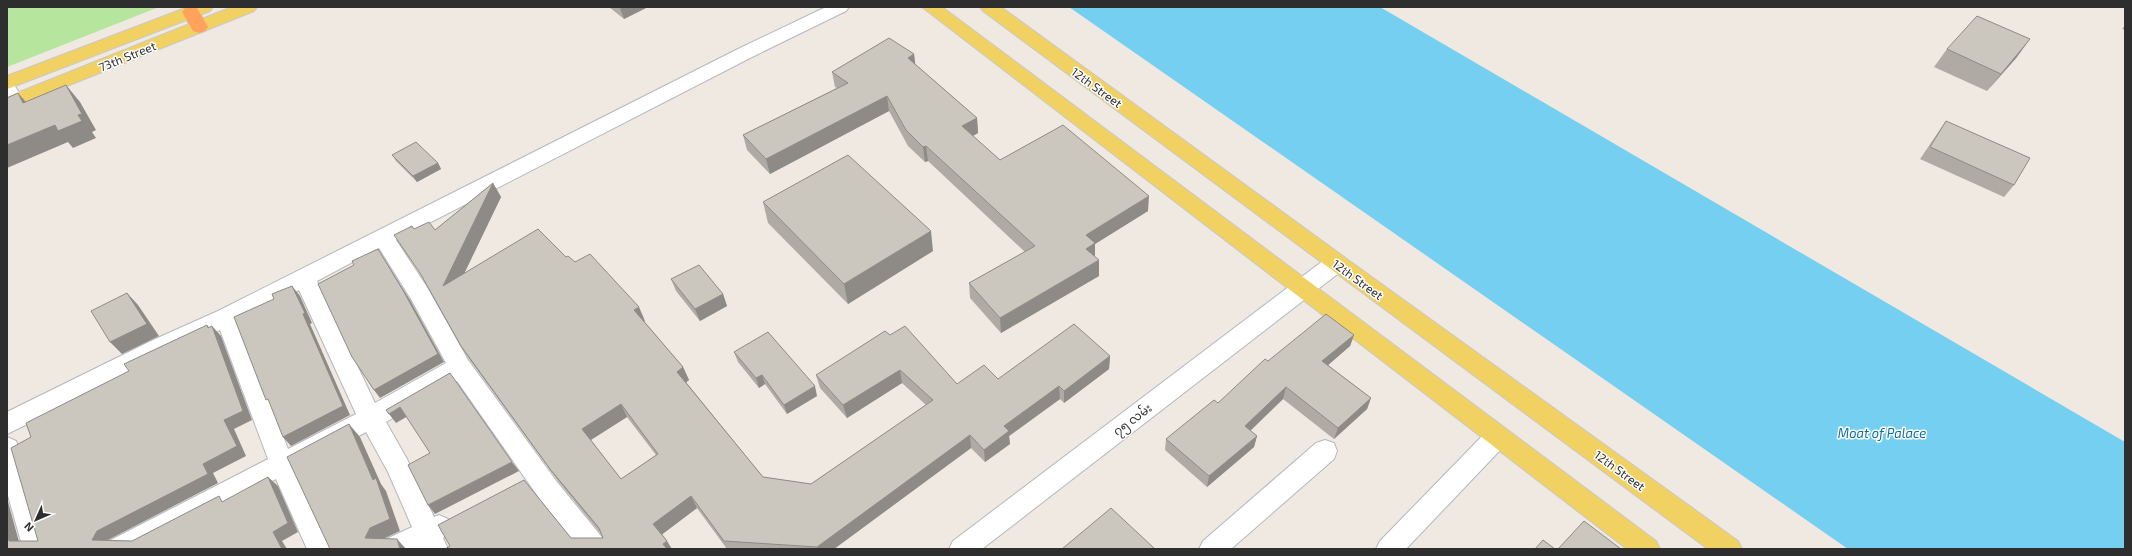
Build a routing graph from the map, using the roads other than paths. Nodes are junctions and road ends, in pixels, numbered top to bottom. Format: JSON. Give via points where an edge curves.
{"nodes":[{"id":1,"x":248,"y":7,"type":"edge"},
{"id":2,"x":840,"y":7,"type":"edge"},
{"id":3,"x":931,"y":7,"type":"edge"},
{"id":4,"x":989,"y":7,"type":"edge"},
{"id":5,"x":198,"y":15,"type":"edge"},
{"id":6,"x":7,"y":83,"type":"edge"},
{"id":7,"x":10,"y":98,"type":"edge"},
{"id":8,"x":384,"y":238,"type":"junction"},
{"id":9,"x":1336,"y":263,"type":"junction"},
{"id":10,"x":304,"y":277,"type":"junction"},
{"id":11,"x":1302,"y":289,"type":"junction"},
{"id":12,"x":226,"y":317,"type":"junction"},
{"id":13,"x":460,"y":367,"type":"junction"},
{"id":14,"x":371,"y":418,"type":"junction"},
{"id":15,"x":7,"y":424,"type":"edge"},
{"id":16,"x":1497,"y":436,"type":"junction"},
{"id":17,"x":7,"y":448,"type":"edge"},
{"id":18,"x":1325,"y":451,"type":"dead end"},
{"id":19,"x":282,"y":464,"type":"junction"},
{"id":20,"x":462,"y":515,"type":"edge"},
{"id":21,"x":431,"y":541,"type":"edge"},
{"id":22,"x":1216,"y":548,"type":"edge"},
{"id":23,"x":1394,"y":548,"type":"edge"},
{"id":24,"x":36,"y":549,"type":"edge"},
{"id":25,"x":118,"y":549,"type":"edge"},
{"id":26,"x":320,"y":549,"type":"edge"},
{"id":27,"x":392,"y":549,"type":"edge"},
{"id":28,"x":596,"y":549,"type":"edge"},
{"id":29,"x":962,"y":549,"type":"edge"},
{"id":30,"x":1647,"y":549,"type":"edge"},
{"id":31,"x":1729,"y":549,"type":"edge"}],
"edges":[{"from":1,"to":5,"type":"main road","name":"73th Street"},
{"from":2,"to":8,"type":"street"},
{"from":3,"to":11,"type":"main road"},
{"from":4,"to":9,"type":"main road","name":"12th Street"},
{"from":5,"to":6,"type":"main road","name":"73th Street"},
{"from":5,"to":7,"type":"main road","name":"73th Street"},
{"from":8,"to":10,"type":"street"},
{"from":8,"to":13,"type":"street","via":[[419,293]]},
{"from":9,"to":11,"type":"street","name":"၇၅ လမ်း"},
{"from":9,"to":31,"type":"main road","name":"12th Street"},
{"from":10,"to":12,"type":"street"},
{"from":10,"to":14,"type":"street"},
{"from":11,"to":16,"type":"main road"},
{"from":11,"to":29,"type":"street","name":"၇၅ လမ်း"},
{"from":12,"to":15,"type":"street"},
{"from":12,"to":19,"type":"street"},
{"from":13,"to":14,"type":"street"},
{"from":13,"to":28,"type":"street","via":[[528,480]]},
{"from":14,"to":19,"type":"street"},
{"from":14,"to":21,"type":"street","via":[[398,467]]},
{"from":16,"to":23,"type":"street"},
{"from":16,"to":30,"type":"main road"},
{"from":17,"to":24,"type":"street"},
{"from":18,"to":22,"type":"street"},
{"from":19,"to":25,"type":"street"},
{"from":19,"to":26,"type":"street"},
{"from":20,"to":21,"type":"street"},
{"from":21,"to":27,"type":"street"}]}
